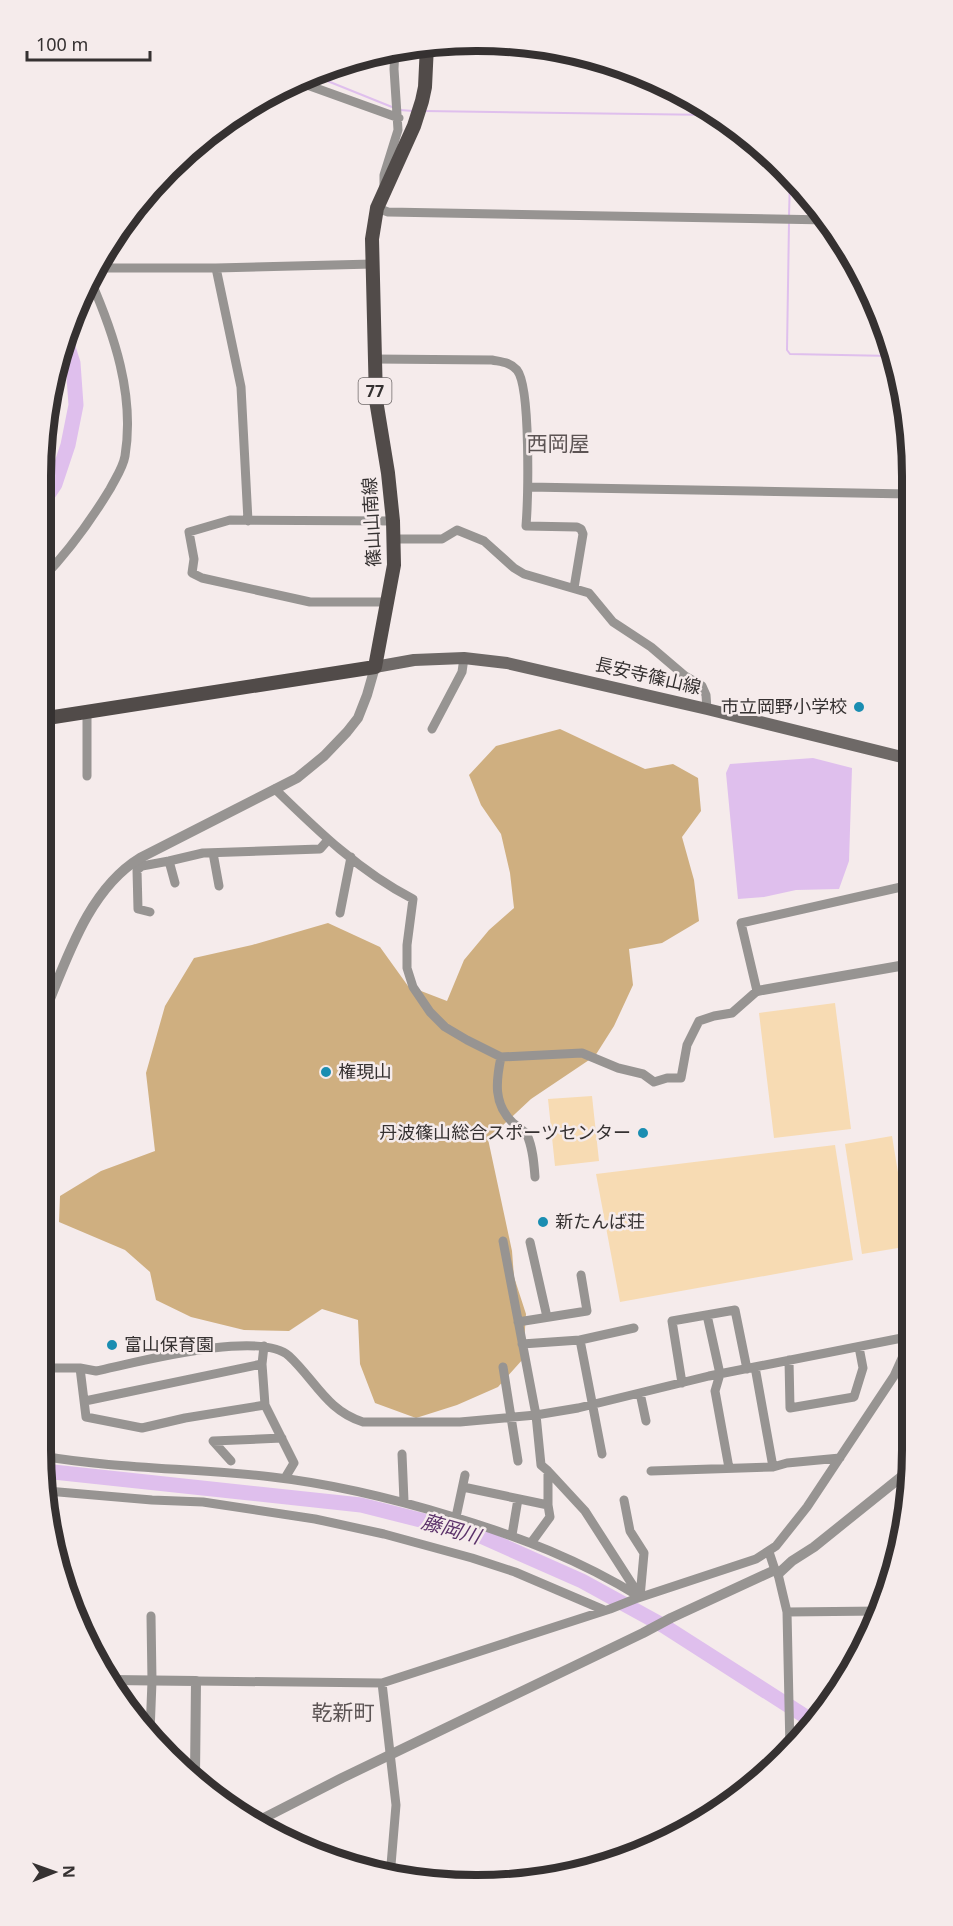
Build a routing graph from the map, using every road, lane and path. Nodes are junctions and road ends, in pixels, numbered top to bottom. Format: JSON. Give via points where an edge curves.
{"nodes":[{"id":1,"x":427,"y":54,"type":"edge"},
{"id":2,"x":394,"y":59,"type":"edge"},
{"id":3,"x":309,"y":85,"type":"edge"},
{"id":4,"x":398,"y":112,"type":"junction"},
{"id":5,"x":384,"y":188,"type":"junction"},
{"id":6,"x":377,"y":208,"type":"junction"},
{"id":7,"x":816,"y":220,"type":"edge"},
{"id":8,"x":373,"y":264,"type":"junction"},
{"id":9,"x":106,"y":268,"type":"edge"},
{"id":10,"x":216,"y":268,"type":"junction"},
{"id":11,"x":94,"y":290,"type":"edge"},
{"id":12,"x":374,"y":359,"type":"junction"},
{"id":13,"x":528,"y":487,"type":"junction"},
{"id":14,"x":902,"y":494,"type":"edge"},
{"id":15,"x":248,"y":521,"type":"junction"},
{"id":16,"x":393,"y":521,"type":"junction"},
{"id":17,"x":393,"y":539,"type":"junction"},
{"id":18,"x":51,"y":568,"type":"edge"},
{"id":19,"x":574,"y":588,"type":"junction"},
{"id":20,"x":388,"y":602,"type":"junction"},
{"id":21,"x":464,"y":658,"type":"junction"},
{"id":22,"x":375,"y":667,"type":"junction"},
{"id":23,"x":707,"y":709,"type":"junction"},
{"id":24,"x":87,"y":712,"type":"junction"},
{"id":25,"x":51,"y":717,"type":"edge"},
{"id":26,"x":432,"y":729,"type":"dead end"},
{"id":27,"x":902,"y":757,"type":"edge"},
{"id":28,"x":87,"y":776,"type":"dead end"},
{"id":29,"x":275,"y":789,"type":"junction"},
{"id":30,"x":328,"y":840,"type":"junction"},
{"id":31,"x":213,"y":853,"type":"junction"},
{"id":32,"x":351,"y":858,"type":"junction"},
{"id":33,"x":169,"y":861,"type":"junction"},
{"id":34,"x":141,"y":862,"type":"junction"},
{"id":35,"x":175,"y":884,"type":"dead end"},
{"id":36,"x":219,"y":886,"type":"dead end"},
{"id":37,"x":902,"y":887,"type":"edge"},
{"id":38,"x":150,"y":912,"type":"dead end"},
{"id":39,"x":340,"y":913,"type":"dead end"},
{"id":40,"x":902,"y":966,"type":"edge"},
{"id":41,"x":756,"y":991,"type":"junction"},
{"id":42,"x":51,"y":996,"type":"edge"},
{"id":43,"x":501,"y":1057,"type":"junction"},
{"id":44,"x":535,"y":1177,"type":"dead end"},
{"id":45,"x":503,"y":1241,"type":"dead end"},
{"id":46,"x":530,"y":1242,"type":"dead end"},
{"id":47,"x":581,"y":1275,"type":"dead end"},
{"id":48,"x":707,"y":1315,"type":"junction"},
{"id":49,"x":547,"y":1317,"type":"junction"},
{"id":50,"x":518,"y":1322,"type":"junction"},
{"id":51,"x":634,"y":1328,"type":"dead end"},
{"id":52,"x":902,"y":1338,"type":"edge"},
{"id":53,"x":580,"y":1340,"type":"junction"},
{"id":54,"x":522,"y":1344,"type":"junction"},
{"id":55,"x":264,"y":1346,"type":"junction"},
{"id":56,"x":859,"y":1347,"type":"junction"},
{"id":57,"x":902,"y":1358,"type":"edge"},
{"id":58,"x":789,"y":1360,"type":"junction"},
{"id":59,"x":262,"y":1364,"type":"junction"},
{"id":60,"x":503,"y":1367,"type":"dead end"},
{"id":61,"x":51,"y":1368,"type":"edge"},
{"id":62,"x":80,"y":1368,"type":"junction"},
{"id":63,"x":751,"y":1368,"type":"junction"},
{"id":64,"x":720,"y":1374,"type":"junction"},
{"id":65,"x":682,"y":1383,"type":"junction"},
{"id":66,"x":640,"y":1393,"type":"junction"},
{"id":67,"x":85,"y":1401,"type":"junction"},
{"id":68,"x":265,"y":1405,"type":"junction"},
{"id":69,"x":593,"y":1405,"type":"junction"},
{"id":70,"x":536,"y":1415,"type":"junction"},
{"id":71,"x":511,"y":1418,"type":"junction"},
{"id":72,"x":646,"y":1420,"type":"dead end"},
{"id":73,"x":282,"y":1438,"type":"junction"},
{"id":74,"x":402,"y":1454,"type":"dead end"},
{"id":75,"x":602,"y":1454,"type":"dead end"},
{"id":76,"x":51,"y":1457,"type":"edge"},
{"id":77,"x":840,"y":1458,"type":"junction"},
{"id":78,"x":231,"y":1461,"type":"dead end"},
{"id":79,"x":518,"y":1461,"type":"dead end"},
{"id":80,"x":773,"y":1467,"type":"junction"},
{"id":81,"x":729,"y":1468,"type":"junction"},
{"id":82,"x":548,"y":1471,"type":"junction"},
{"id":83,"x":651,"y":1471,"type":"dead end"},
{"id":84,"x":465,"y":1474,"type":"dead end"},
{"id":85,"x":901,"y":1477,"type":"edge"},
{"id":86,"x":285,"y":1478,"type":"junction"},
{"id":87,"x":463,"y":1487,"type":"junction"},
{"id":88,"x":54,"y":1492,"type":"edge"},
{"id":89,"x":518,"y":1499,"type":"junction"},
{"id":90,"x":624,"y":1500,"type":"dead end"},
{"id":91,"x":404,"y":1502,"type":"junction"},
{"id":92,"x":548,"y":1505,"type":"junction"},
{"id":93,"x":456,"y":1518,"type":"junction"},
{"id":94,"x":512,"y":1535,"type":"junction"},
{"id":95,"x":531,"y":1543,"type":"junction"},
{"id":96,"x":769,"y":1552,"type":"junction"},
{"id":97,"x":777,"y":1572,"type":"junction"},
{"id":98,"x":638,"y":1598,"type":"junction"},
{"id":99,"x":607,"y":1610,"type":"junction"},
{"id":100,"x":870,"y":1611,"type":"edge"},
{"id":101,"x":787,"y":1612,"type":"junction"},
{"id":102,"x":151,"y":1616,"type":"dead end"},
{"id":103,"x":119,"y":1680,"type":"edge"},
{"id":104,"x":152,"y":1681,"type":"junction"},
{"id":105,"x":196,"y":1681,"type":"junction"},
{"id":106,"x":382,"y":1683,"type":"junction"},
{"id":107,"x":150,"y":1722,"type":"edge"},
{"id":108,"x":790,"y":1736,"type":"edge"},
{"id":109,"x":390,"y":1755,"type":"junction"},
{"id":110,"x":195,"y":1768,"type":"edge"},
{"id":111,"x":264,"y":1818,"type":"edge"},
{"id":112,"x":391,"y":1867,"type":"edge"}],
"edges":[{"from":1,"to":5,"type":"main road","name":"篠山山南線","number":"77","via":[[425,87],[416,121]]},
{"from":2,"to":4,"type":"street"},
{"from":3,"to":4,"type":"street"},
{"from":4,"to":5,"type":"street","via":[[398,130],[384,175]]},
{"from":5,"to":6,"type":"main road","name":"篠山山南線","number":"77"},
{"from":6,"to":7,"type":"street","via":[[388,212]]},
{"from":6,"to":8,"type":"main road","name":"篠山山南線","number":"77"},
{"from":8,"to":10,"type":"street"},
{"from":8,"to":12,"type":"main road","name":"篠山山南線","number":"77"},
{"from":9,"to":10,"type":"street"},
{"from":10,"to":15,"type":"street","via":[[241,387]]},
{"from":11,"to":18,"type":"street","via":[[123,376],[125,458],[91,521]]},
{"from":12,"to":13,"type":"street","via":[[508,362],[522,381]]},
{"from":12,"to":16,"type":"main road","name":"篠山山南線","number":"77"},
{"from":13,"to":14,"type":"street"},
{"from":13,"to":19,"type":"street","via":[[526,526],[581,529]]},
{"from":15,"to":16,"type":"street"},
{"from":15,"to":20,"type":"street","via":[[231,520],[189,532],[194,559],[192,573],[310,602]]},
{"from":16,"to":17,"type":"main road","name":"篠山山南線","number":"77"},
{"from":17,"to":19,"type":"street","via":[[442,539],[457,530],[484,541],[524,574]]},
{"from":17,"to":20,"type":"main road","name":"篠山山南線","number":"77","via":[[394,565]]},
{"from":19,"to":23,"type":"street","via":[[589,593],[613,622],[702,686]]},
{"from":20,"to":22,"type":"main road","name":"篠山山南線","number":"77"},
{"from":21,"to":22,"type":"main road","name":"長安寺篠山線","via":[[414,660]]},
{"from":21,"to":23,"type":"main road","name":"長安寺篠山線","via":[[507,663]]},
{"from":21,"to":26,"type":"street","via":[[462,672]]},
{"from":22,"to":24,"type":"main road"},
{"from":22,"to":29,"type":"street","via":[[368,695],[347,732],[297,778]]},
{"from":23,"to":27,"type":"main road","name":"長安寺篠山線"},
{"from":24,"to":25,"type":"main road"},
{"from":24,"to":28,"type":"street"},
{"from":29,"to":30,"type":"street"},
{"from":29,"to":34,"type":"street"},
{"from":30,"to":31,"type":"street","via":[[320,849]]},
{"from":30,"to":32,"type":"street"},
{"from":31,"to":33,"type":"street"},
{"from":31,"to":36,"type":"street"},
{"from":32,"to":39,"type":"street"},
{"from":32,"to":43,"type":"street","via":[[389,887],[413,898],[407,968],[413,987],[430,1012],[445,1027]]},
{"from":33,"to":34,"type":"street"},
{"from":33,"to":35,"type":"street"},
{"from":34,"to":38,"type":"street","via":[[137,870],[138,909]]},
{"from":34,"to":42,"type":"street","via":[[129,865],[88,912]]},
{"from":37,"to":41,"type":"street","via":[[741,922]]},
{"from":40,"to":41,"type":"street"},
{"from":41,"to":43,"type":"street","via":[[732,1013],[699,1021],[687,1045],[681,1078],[654,1082],[643,1074],[582,1053]]},
{"from":43,"to":44,"type":"street","via":[[497,1098],[511,1122],[526,1134]]},
{"from":45,"to":50,"type":"street"},
{"from":46,"to":49,"type":"street"},
{"from":47,"to":49,"type":"street","via":[[586,1311]]},
{"from":48,"to":63,"type":"street","via":[[735,1310]]},
{"from":48,"to":64,"type":"street"},
{"from":48,"to":65,"type":"street","via":[[672,1321]]},
{"from":49,"to":50,"type":"street"},
{"from":50,"to":54,"type":"street"},
{"from":51,"to":53,"type":"street"},
{"from":52,"to":56,"type":"street"},
{"from":53,"to":54,"type":"street"},
{"from":53,"to":69,"type":"street"},
{"from":54,"to":70,"type":"street"},
{"from":55,"to":59,"type":"street"},
{"from":55,"to":62,"type":"street","via":[[208,1348],[96,1371]]},
{"from":55,"to":71,"type":"street","via":[[287,1354],[327,1400],[348,1417],[363,1422]]},
{"from":56,"to":58,"type":"street"},
{"from":56,"to":58,"type":"street","via":[[863,1368],[854,1397],[790,1408]]},
{"from":57,"to":77,"type":"street"},
{"from":58,"to":63,"type":"street"},
{"from":59,"to":67,"type":"street"},
{"from":59,"to":68,"type":"street"},
{"from":60,"to":71,"type":"street"},
{"from":61,"to":62,"type":"street"},
{"from":62,"to":67,"type":"street"},
{"from":63,"to":64,"type":"street"},
{"from":63,"to":80,"type":"street"},
{"from":64,"to":65,"type":"street"},
{"from":64,"to":81,"type":"street","via":[[715,1391]]},
{"from":65,"to":66,"type":"street"},
{"from":66,"to":69,"type":"street"},
{"from":66,"to":72,"type":"street"},
{"from":67,"to":68,"type":"street","via":[[86,1417],[142,1428]]},
{"from":68,"to":73,"type":"street"},
{"from":69,"to":70,"type":"street"},
{"from":69,"to":75,"type":"street"},
{"from":70,"to":71,"type":"street"},
{"from":70,"to":82,"type":"street","via":[[541,1465]]},
{"from":71,"to":79,"type":"street"},
{"from":73,"to":78,"type":"street","via":[[213,1441]]},
{"from":73,"to":86,"type":"street","via":[[294,1463]]},
{"from":74,"to":91,"type":"street"},
{"from":76,"to":86,"type":"street"},
{"from":77,"to":80,"type":"street"},
{"from":77,"to":96,"type":"street","via":[[807,1507]]},
{"from":80,"to":81,"type":"street"},
{"from":81,"to":83,"type":"street"},
{"from":82,"to":92,"type":"street"},
{"from":82,"to":98,"type":"street","via":[[585,1511]]},
{"from":84,"to":87,"type":"street"},
{"from":85,"to":97,"type":"street"},
{"from":86,"to":91,"type":"street"},
{"from":87,"to":89,"type":"street"},
{"from":87,"to":93,"type":"street"},
{"from":88,"to":99,"type":"street","via":[[203,1502],[315,1519],[472,1558]]},
{"from":89,"to":92,"type":"street"},
{"from":89,"to":94,"type":"street"},
{"from":90,"to":98,"type":"street","via":[[630,1532],[644,1553]]},
{"from":91,"to":93,"type":"street"},
{"from":92,"to":95,"type":"street","via":[[550,1517]]},
{"from":93,"to":94,"type":"street"},
{"from":94,"to":95,"type":"street"},
{"from":95,"to":98,"type":"street","via":[[605,1576]]},
{"from":96,"to":97,"type":"street"},
{"from":96,"to":98,"type":"street"},
{"from":97,"to":101,"type":"street"},
{"from":97,"to":109,"type":"street","via":[[671,1618]]},
{"from":98,"to":99,"type":"street"},
{"from":99,"to":106,"type":"street"},
{"from":100,"to":101,"type":"street"},
{"from":101,"to":108,"type":"street"},
{"from":102,"to":104,"type":"street"},
{"from":103,"to":104,"type":"street"},
{"from":104,"to":105,"type":"street"},
{"from":104,"to":107,"type":"street"},
{"from":105,"to":106,"type":"street"},
{"from":105,"to":110,"type":"street"},
{"from":106,"to":109,"type":"street"},
{"from":109,"to":111,"type":"street"},
{"from":109,"to":112,"type":"street","via":[[396,1805]]}]}
